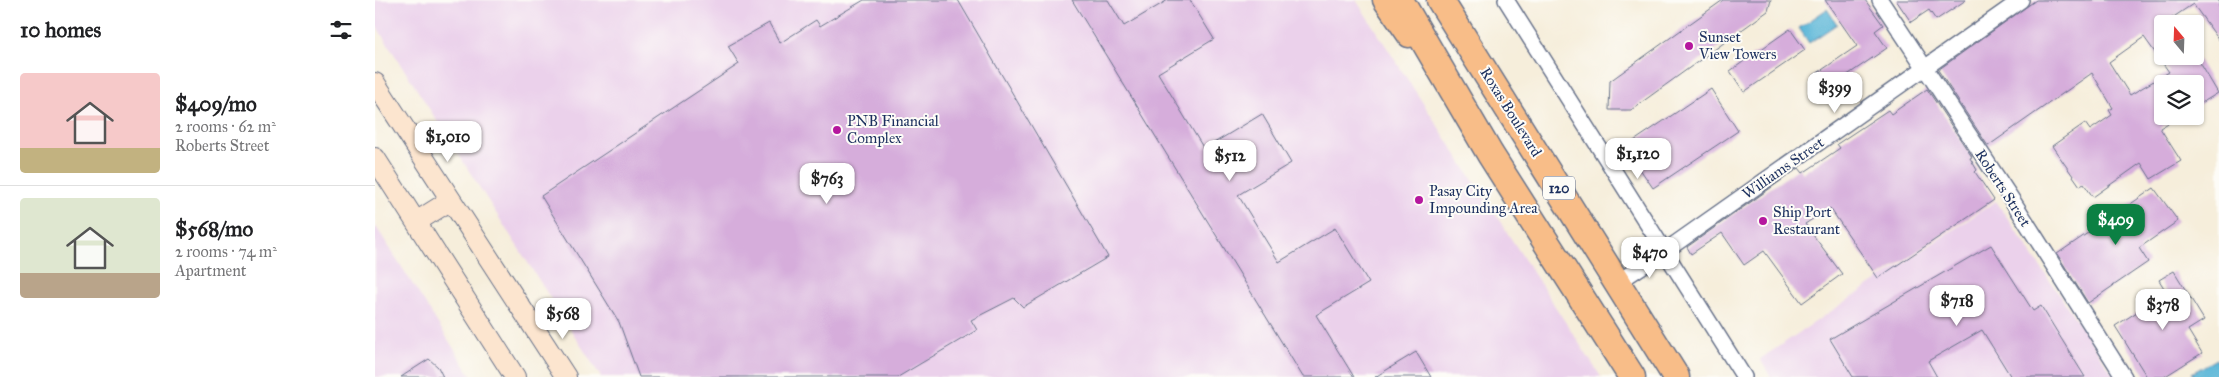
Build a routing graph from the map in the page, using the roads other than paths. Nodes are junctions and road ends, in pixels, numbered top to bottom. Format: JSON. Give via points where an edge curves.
{"nodes":[{"id":1,"x":1384,"y":0,"type":"edge"},
{"id":2,"x":1400,"y":0,"type":"edge"},
{"id":3,"x":1440,"y":0,"type":"edge"},
{"id":4,"x":1506,"y":0,"type":"edge"},
{"id":5,"x":1880,"y":0,"type":"edge"},
{"id":6,"x":2021,"y":0,"type":"edge"},
{"id":7,"x":1925,"y":69,"type":"junction"},
{"id":8,"x":375,"y":83,"type":"edge"},
{"id":9,"x":1490,"y":154,"type":"junction"},
{"id":10,"x":375,"y":158,"type":"edge"},
{"id":11,"x":451,"y":200,"type":"junction"},
{"id":12,"x":416,"y":222,"type":"junction"},
{"id":13,"x":1665,"y":251,"type":"junction"},
{"id":14,"x":1618,"y":282,"type":"junction"},
{"id":15,"x":515,"y":377,"type":"edge"},
{"id":16,"x":566,"y":377,"type":"edge"},
{"id":17,"x":1633,"y":377,"type":"edge"},
{"id":18,"x":1676,"y":377,"type":"edge"},
{"id":19,"x":1744,"y":377,"type":"edge"},
{"id":20,"x":2125,"y":377,"type":"edge"}],
"edges":[{"from":1,"to":9,"type":"main road"},
{"from":2,"to":9,"type":"highway","number":"120"},
{"from":3,"to":14,"type":"highway","name":"Roxas Boulevard","number":"120"},
{"from":4,"to":13,"type":"street"},
{"from":5,"to":7,"type":"street","name":"Roberts Street"},
{"from":6,"to":7,"type":"street","name":"Williams Street"},
{"from":7,"to":13,"type":"street","name":"Williams Street"},
{"from":7,"to":20,"type":"street","name":"Roberts Street"},
{"from":8,"to":11,"type":"main road"},
{"from":9,"to":17,"type":"highway","number":"120"},
{"from":10,"to":12,"type":"main road"},
{"from":11,"to":12,"type":"main road"},
{"from":11,"to":16,"type":"main road"},
{"from":12,"to":15,"type":"main road"},
{"from":13,"to":14,"type":"street","name":"Williams Street"},
{"from":13,"to":19,"type":"street"},
{"from":14,"to":18,"type":"highway","name":"Roxas Boulevard","number":"120"}]}
